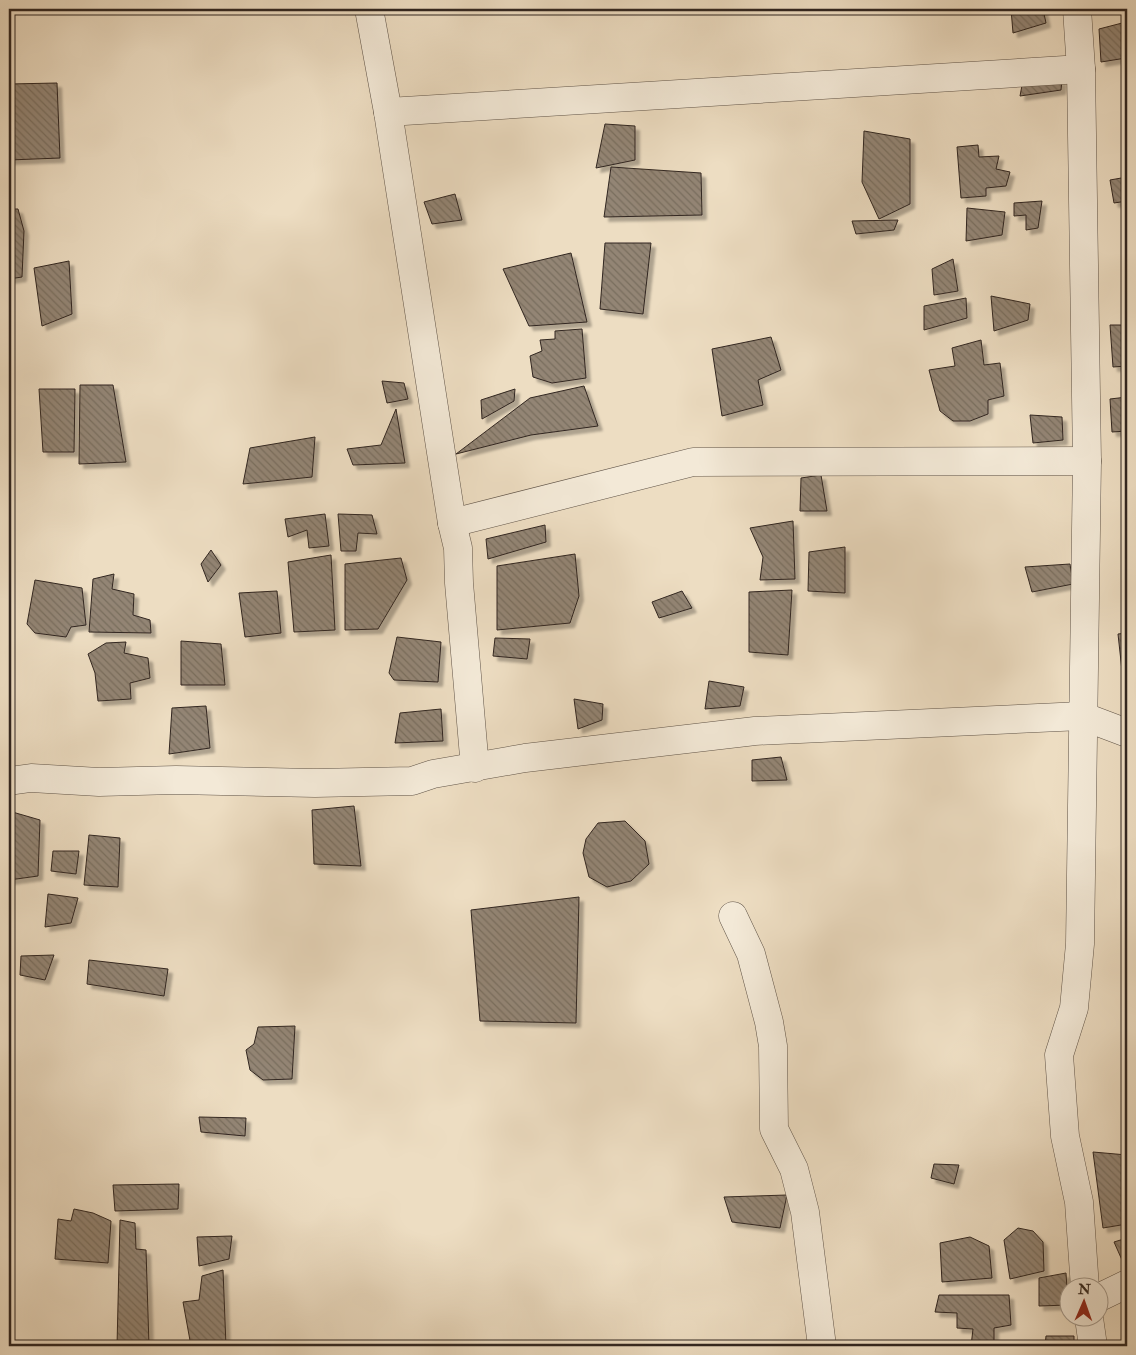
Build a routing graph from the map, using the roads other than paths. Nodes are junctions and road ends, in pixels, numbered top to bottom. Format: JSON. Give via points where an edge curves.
{"nodes":[{"id":1,"x":369,"y":9,"type":"edge"},
{"id":2,"x":1077,"y":9,"type":"edge"},
{"id":3,"x":1082,"y":69,"type":"junction"},
{"id":4,"x":388,"y":112,"type":"junction"},
{"id":5,"x":1087,"y":461,"type":"junction"},
{"id":6,"x":452,"y":523,"type":"junction"},
{"id":7,"x":1082,"y":716,"type":"junction"},
{"id":8,"x":1127,"y":733,"type":"edge"},
{"id":9,"x":475,"y":768,"type":"junction"},
{"id":10,"x":9,"y":781,"type":"edge"},
{"id":11,"x":733,"y":916,"type":"dead end"},
{"id":12,"x":1084,"y":1278,"type":"edge"},
{"id":13,"x":1127,"y":1284,"type":"edge"},
{"id":14,"x":1108,"y":1293,"type":"edge"},
{"id":15,"x":1090,"y":1328,"type":"edge"},
{"id":16,"x":822,"y":1346,"type":"edge"},
{"id":17,"x":1093,"y":1346,"type":"edge"}],
"edges":[{"from":1,"to":4,"type":"street"},
{"from":2,"to":3,"type":"street"},
{"from":3,"to":4,"type":"street"},
{"from":3,"to":5,"type":"street"},
{"from":4,"to":6,"type":"street"},
{"from":5,"to":6,"type":"street","via":[[693,462]]},
{"from":5,"to":7,"type":"street"},
{"from":6,"to":9,"type":"street","via":[[458,548]]},
{"from":7,"to":8,"type":"street"},
{"from":7,"to":9,"type":"street","via":[[755,731],[525,758]]},
{"from":7,"to":12,"type":"street","via":[[1080,944],[1074,1008],[1059,1055],[1065,1136],[1079,1202]]},
{"from":9,"to":10,"type":"street","via":[[412,781],[99,782],[32,778]]},
{"from":11,"to":16,"type":"street","via":[[751,954],[769,1022],[773,1046],[774,1129],[794,1169],[805,1212]]},
{"from":13,"to":14,"type":"street"},
{"from":15,"to":17,"type":"street"}]}
